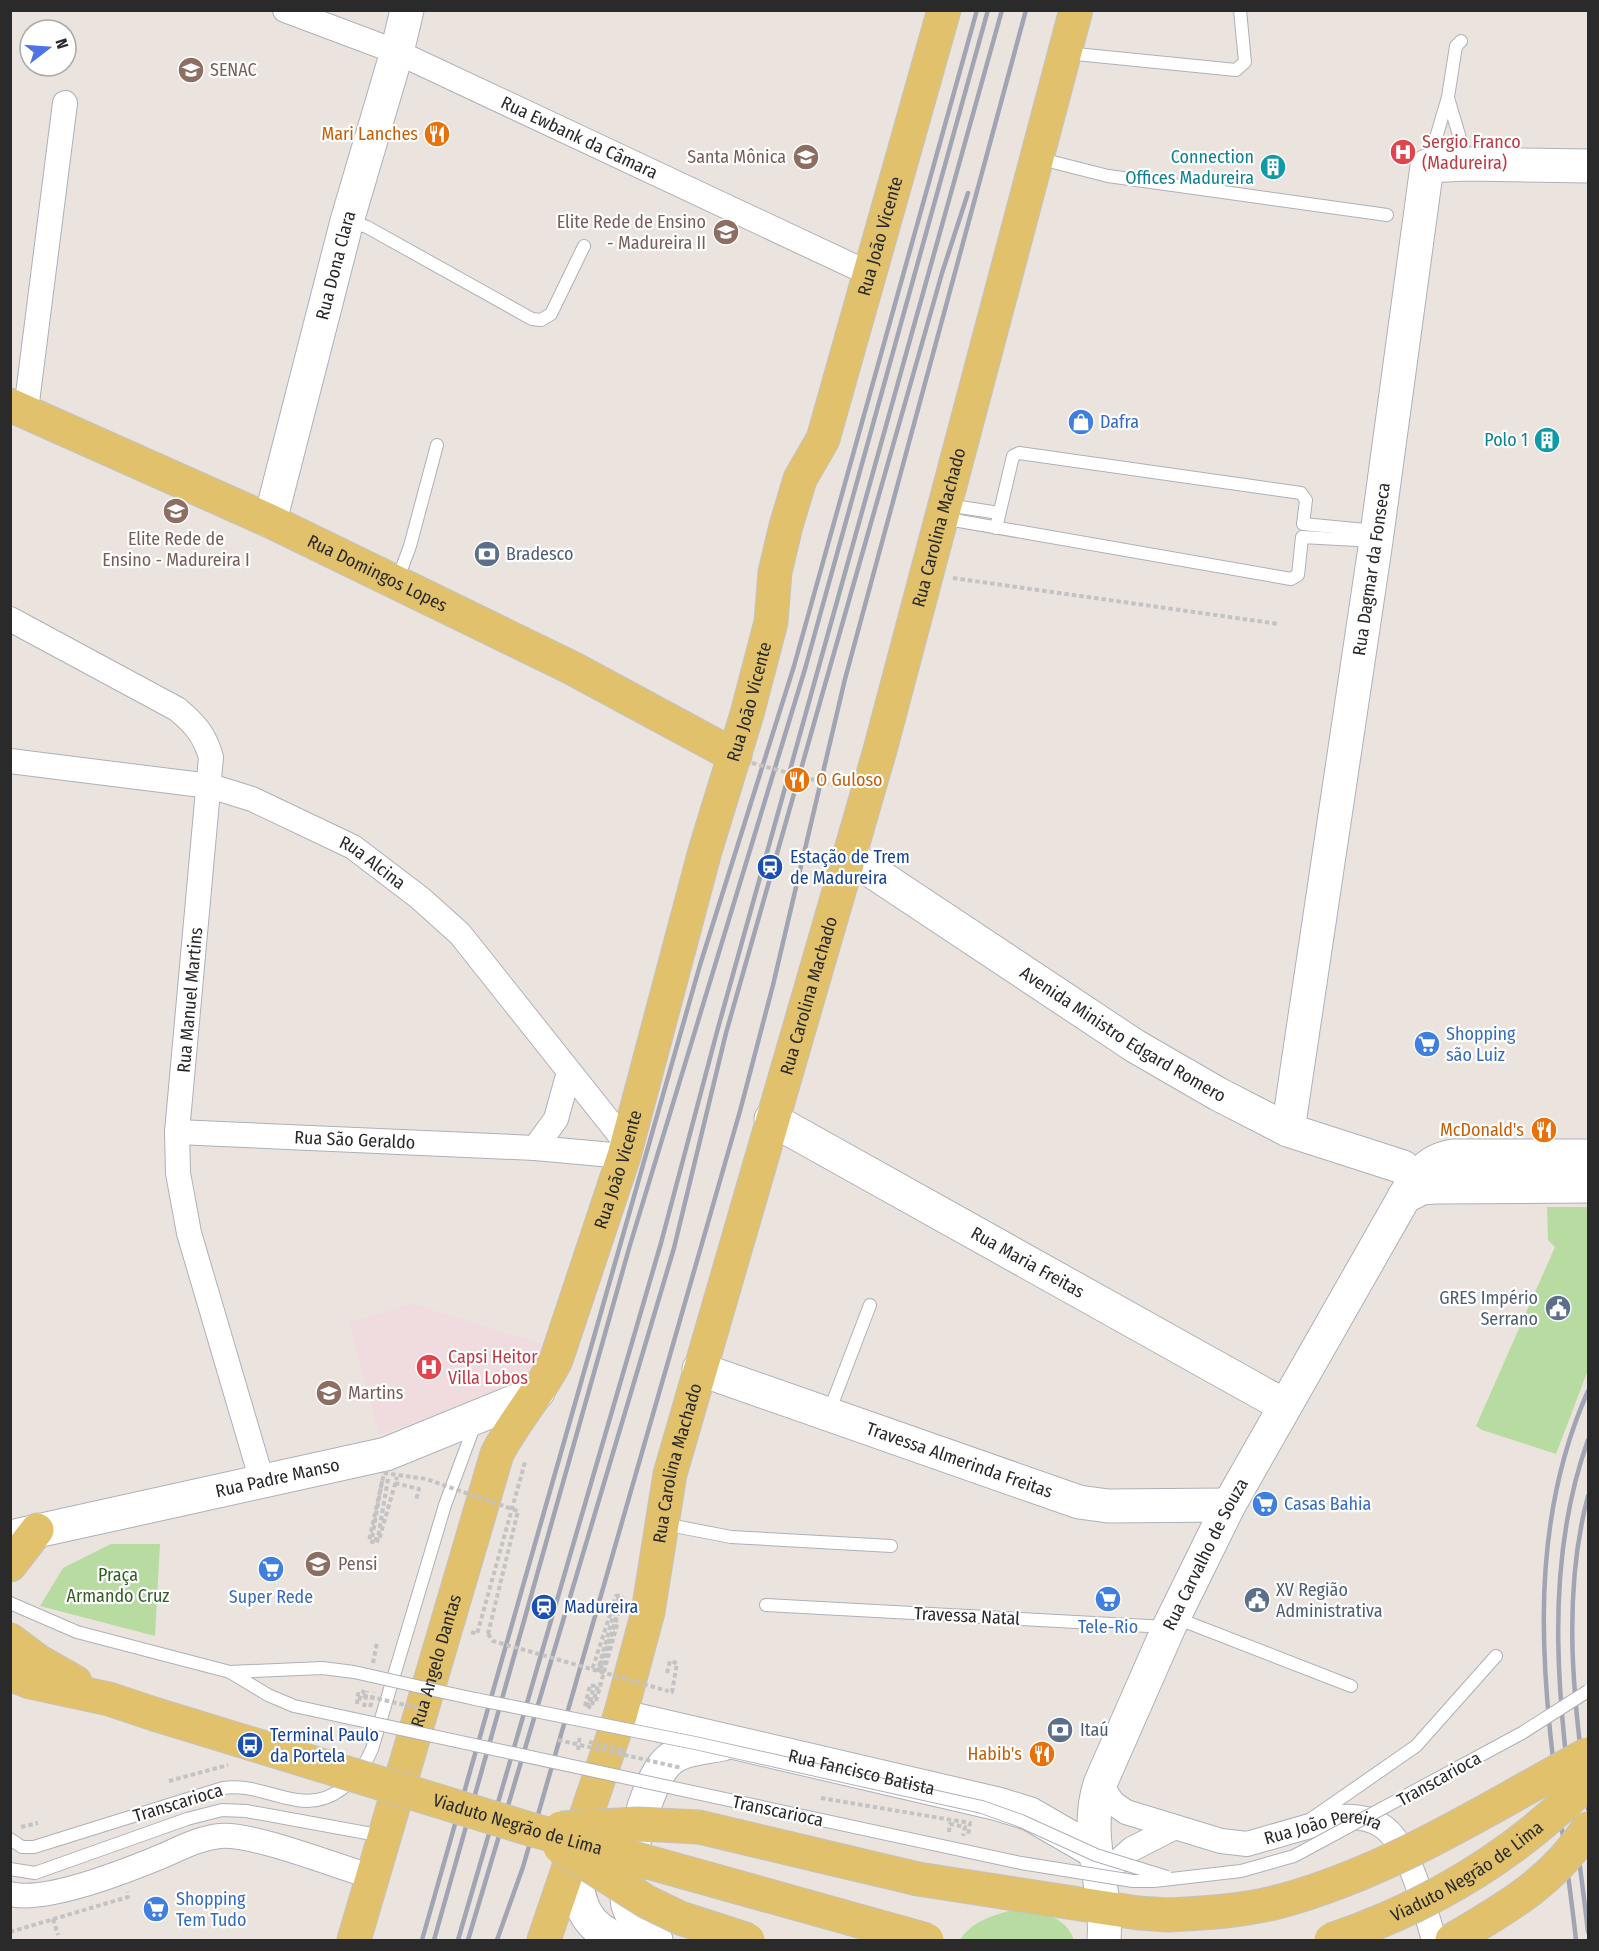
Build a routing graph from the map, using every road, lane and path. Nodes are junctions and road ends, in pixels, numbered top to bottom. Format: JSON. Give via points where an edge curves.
{"nodes":[{"id":1,"x":285,"y":10,"type":"edge"},
{"id":2,"x":407,"y":10,"type":"edge"},
{"id":3,"x":944,"y":10,"type":"edge"},
{"id":4,"x":1076,"y":10,"type":"edge"},
{"id":5,"x":1240,"y":10,"type":"edge"},
{"id":6,"x":1461,"y":41,"type":"dead end"},
{"id":7,"x":397,"y":52,"type":"junction"},
{"id":8,"x":1065,"y":53,"type":"junction"},
{"id":9,"x":1448,"y":97,"type":"junction"},
{"id":10,"x":65,"y":103,"type":"dead end"},
{"id":11,"x":1036,"y":158,"type":"junction"},
{"id":12,"x":1467,"y":164,"type":"junction"},
{"id":13,"x":1427,"y":166,"type":"junction"},
{"id":14,"x":1588,"y":166,"type":"edge"},
{"id":15,"x":1387,"y":215,"type":"dead end"},
{"id":16,"x":347,"y":221,"type":"junction"},
{"id":17,"x":584,"y":246,"type":"dead end"},
{"id":18,"x":870,"y":274,"type":"junction"},
{"id":19,"x":18,"y":407,"type":"edge"},
{"id":20,"x":438,"y":444,"type":"dead end"},
{"id":21,"x":943,"y":511,"type":"junction"},
{"id":22,"x":999,"y":513,"type":"junction"},
{"id":23,"x":270,"y":521,"type":"junction"},
{"id":24,"x":1303,"y":524,"type":"junction"},
{"id":25,"x":996,"y":528,"type":"junction"},
{"id":26,"x":1377,"y":536,"type":"junction"},
{"id":27,"x":1302,"y":537,"type":"junction"},
{"id":28,"x":926,"y":574,"type":"junction"},
{"id":29,"x":396,"y":584,"type":"junction"},
{"id":30,"x":10,"y":619,"type":"edge"},
{"id":31,"x":1279,"y":624,"type":"dead end"},
{"id":32,"x":743,"y":759,"type":"junction"},
{"id":33,"x":10,"y":761,"type":"edge"},
{"id":34,"x":210,"y":786,"type":"junction"},
{"id":35,"x":840,"y":787,"type":"dead end"},
{"id":36,"x":849,"y":856,"type":"junction"},
{"id":37,"x":569,"y":1072,"type":"junction"},
{"id":38,"x":771,"y":1119,"type":"junction"},
{"id":39,"x":1288,"y":1130,"type":"junction"},
{"id":40,"x":177,"y":1132,"type":"junction"},
{"id":41,"x":535,"y":1148,"type":"junction"},
{"id":42,"x":625,"y":1150,"type":"junction"},
{"id":43,"x":1588,"y":1156,"type":"edge"},
{"id":44,"x":1588,"y":1186,"type":"edge"},
{"id":45,"x":1409,"y":1188,"type":"junction"},
{"id":46,"x":870,"y":1305,"type":"dead end"},
{"id":47,"x":699,"y":1369,"type":"junction"},
{"id":48,"x":538,"y":1392,"type":"junction"},
{"id":49,"x":1285,"y":1406,"type":"junction"},
{"id":50,"x":829,"y":1413,"type":"junction"},
{"id":51,"x":478,"y":1418,"type":"junction"},
{"id":52,"x":262,"y":1481,"type":"junction"},
{"id":53,"x":416,"y":1500,"type":"dead end"},
{"id":54,"x":1229,"y":1505,"type":"junction"},
{"id":55,"x":660,"y":1523,"type":"junction"},
{"id":56,"x":24,"y":1534,"type":"edge"},
{"id":57,"x":891,"y":1546,"type":"dead end"},
{"id":58,"x":10,"y":1565,"type":"edge"},
{"id":59,"x":10,"y":1604,"type":"edge"},
{"id":60,"x":621,"y":1605,"type":"junction"},
{"id":61,"x":766,"y":1605,"type":"dead end"},
{"id":62,"x":1172,"y":1623,"type":"junction"},
{"id":63,"x":10,"y":1640,"type":"edge"},
{"id":64,"x":1496,"y":1656,"type":"dead end"},
{"id":65,"x":604,"y":1671,"type":"junction"},
{"id":66,"x":230,"y":1672,"type":"junction"},
{"id":67,"x":598,"y":1672,"type":"junction"},
{"id":68,"x":667,"y":1673,"type":"dead end"},
{"id":69,"x":10,"y":1674,"type":"edge"},
{"id":70,"x":1351,"y":1686,"type":"dead end"},
{"id":71,"x":1588,"y":1691,"type":"edge"},
{"id":72,"x":109,"y":1699,"type":"junction"},
{"id":73,"x":362,"y":1700,"type":"dead end"},
{"id":74,"x":422,"y":1709,"type":"junction"},
{"id":75,"x":605,"y":1717,"type":"junction"},
{"id":76,"x":558,"y":1740,"type":"dead end"},
{"id":77,"x":589,"y":1742,"type":"dead end"},
{"id":78,"x":730,"y":1743,"type":"junction"},
{"id":79,"x":624,"y":1750,"type":"dead end"},
{"id":80,"x":1588,"y":1754,"type":"edge"},
{"id":81,"x":682,"y":1768,"type":"dead end"},
{"id":82,"x":1588,"y":1781,"type":"edge"},
{"id":83,"x":1100,"y":1785,"type":"junction"},
{"id":84,"x":950,"y":1794,"type":"junction"},
{"id":85,"x":820,"y":1798,"type":"dead end"},
{"id":86,"x":38,"y":1823,"type":"dead end"},
{"id":87,"x":970,"y":1823,"type":"dead end"},
{"id":88,"x":16,"y":1825,"type":"dead end"},
{"id":89,"x":1173,"y":1828,"type":"junction"},
{"id":90,"x":1588,"y":1828,"type":"edge"},
{"id":91,"x":533,"y":1830,"type":"junction"},
{"id":92,"x":1295,"y":1831,"type":"junction"},
{"id":93,"x":384,"y":1836,"type":"junction"},
{"id":94,"x":974,"y":1838,"type":"dead end"},
{"id":95,"x":10,"y":1839,"type":"edge"},
{"id":96,"x":573,"y":1859,"type":"junction"},
{"id":97,"x":10,"y":1869,"type":"edge"},
{"id":98,"x":374,"y":1877,"type":"junction"},
{"id":99,"x":1099,"y":1879,"type":"junction"},
{"id":100,"x":1180,"y":1880,"type":"junction"},
{"id":101,"x":10,"y":1893,"type":"edge"},
{"id":102,"x":53,"y":1919,"type":"dead end"},
{"id":103,"x":58,"y":1935,"type":"dead end"},
{"id":104,"x":354,"y":1941,"type":"edge"},
{"id":105,"x":544,"y":1941,"type":"edge"},
{"id":106,"x":620,"y":1941,"type":"edge"},
{"id":107,"x":656,"y":1941,"type":"edge"},
{"id":108,"x":748,"y":1941,"type":"edge"},
{"id":109,"x":927,"y":1941,"type":"edge"},
{"id":110,"x":1104,"y":1941,"type":"edge"},
{"id":111,"x":1331,"y":1941,"type":"edge"},
{"id":112,"x":1434,"y":1941,"type":"edge"},
{"id":113,"x":1452,"y":1941,"type":"edge"}],
"edges":[{"from":1,"to":7,"type":"street","name":"Rua Ewbank da Câmara"},
{"from":2,"to":7,"type":"street","name":"Rua Dona Clara"},
{"from":3,"to":18,"type":"main road","name":"Rua João Vicente"},
{"from":4,"to":8,"type":"main road","name":"Rua Carolina Machado"},
{"from":5,"to":8,"type":"lane","via":[[1245,63],[1236,70]]},
{"from":6,"to":9,"type":"lane","via":[[1456,46]]},
{"from":7,"to":16,"type":"street","name":"Rua Dona Clara"},
{"from":7,"to":18,"type":"street","name":"Rua Ewbank da Câmara"},
{"from":8,"to":11,"type":"main road","name":"Rua Carolina Machado"},
{"from":9,"to":12,"type":"lane"},
{"from":9,"to":13,"type":"lane"},
{"from":10,"to":19,"type":"street"},
{"from":11,"to":15,"type":"lane","via":[[1108,176]]},
{"from":11,"to":21,"type":"main road","name":"Rua Carolina Machado"},
{"from":12,"to":13,"type":"street"},
{"from":12,"to":14,"type":"street"},
{"from":13,"to":26,"type":"street","name":"Rua Dagmar da Fonseca"},
{"from":16,"to":17,"type":"lane","via":[[368,227],[532,319],[541,320],[551,314]]},
{"from":16,"to":23,"type":"street","name":"Rua Dona Clara"},
{"from":18,"to":32,"type":"main road","name":"Rua João Vicente","via":[[823,439],[800,479],[786,526]]},
{"from":19,"to":23,"type":"main road","name":"Rua Domingos Lopes"},
{"from":20,"to":29,"type":"lane"},
{"from":21,"to":22,"type":"lane"},
{"from":21,"to":25,"type":"lane"},
{"from":21,"to":28,"type":"main road","name":"Rua Carolina Machado"},
{"from":22,"to":24,"type":"lane","via":[[1013,456],[1019,453],[1301,493],[1306,500]]},
{"from":22,"to":25,"type":"lane"},
{"from":23,"to":29,"type":"main road","name":"Rua Domingos Lopes"},
{"from":24,"to":26,"type":"lane"},
{"from":24,"to":27,"type":"lane"},
{"from":25,"to":27,"type":"lane","via":[[1291,579],[1298,575]]},
{"from":26,"to":27,"type":"lane"},
{"from":26,"to":39,"type":"street","name":"Rua Dagmar da Fonseca"},
{"from":28,"to":31,"type":"path"},
{"from":28,"to":36,"type":"main road","name":"Rua Carolina Machado"},
{"from":29,"to":32,"type":"main road","name":"Rua Domingos Lopes","via":[[572,668]]},
{"from":30,"to":34,"type":"street","name":"Rua Manuel Martins","via":[[177,709],[197,725],[211,757]]},
{"from":32,"to":35,"type":"path","bridge":true},
{"from":32,"to":42,"type":"main road","name":"Rua João Vicente","via":[[705,851]]},
{"from":33,"to":34,"type":"street","name":"Rua Alcina"},
{"from":34,"to":37,"type":"street","name":"Rua Alcina","via":[[252,799],[352,847],[420,898],[460,934]]},
{"from":34,"to":40,"type":"street","name":"Rua Manuel Martins"},
{"from":36,"to":38,"type":"main road","name":"Rua Carolina Machado"},
{"from":36,"to":39,"type":"street","name":"Avenida Ministro Edgard Romero","via":[[1136,1046]]},
{"from":37,"to":41,"type":"street","via":[[556,1119]]},
{"from":37,"to":42,"type":"street","name":"Rua Alcina"},
{"from":38,"to":47,"type":"main road","name":"Rua Carolina Machado"},
{"from":38,"to":49,"type":"street","name":"Rua Maria Freitas"},
{"from":39,"to":45,"type":"street","name":"Avenida Ministro Edgard Romero","via":[[1403,1167]]},
{"from":40,"to":41,"type":"street","name":"Rua São Geraldo"},
{"from":40,"to":52,"type":"street","name":"Rua Manuel Martins","via":[[178,1173],[189,1233]]},
{"from":41,"to":42,"type":"street","name":"Rua São Geraldo"},
{"from":42,"to":48,"type":"main road","name":"Rua João Vicente","via":[[556,1360]]},
{"from":43,"to":45,"type":"street","via":[[1440,1158],[1427,1165]]},
{"from":44,"to":45,"type":"street"},
{"from":45,"to":49,"type":"street","name":"Rua Carvalho de Souza"},
{"from":46,"to":50,"type":"lane"},
{"from":47,"to":50,"type":"street","name":"Travessa Almerinda Freitas"},
{"from":47,"to":55,"type":"main road","name":"Rua Carolina Machado"},
{"from":48,"to":51,"type":"street","name":"Rua Padre Manso"},
{"from":48,"to":74,"type":"main road","name":"Rua Angelo Dantas","via":[[497,1454]]},
{"from":49,"to":54,"type":"street","name":"Rua Carvalho de Souza"},
{"from":50,"to":54,"type":"street","name":"Travessa Almerinda Freitas","via":[[1079,1502],[1108,1506]]},
{"from":51,"to":52,"type":"street","name":"Rua Padre Manso","via":[[386,1454]]},
{"from":51,"to":95,"type":"lane","name":"Transcarioca","via":[[445,1505],[372,1749],[353,1781],[331,1796],[306,1801],[242,1786],[223,1788],[34,1847]]},
{"from":52,"to":56,"type":"street","name":"Rua Padre Manso"},
{"from":53,"to":67,"type":"path","bridge":true,"via":[[418,1489],[394,1483],[379,1540],[372,1538],[383,1478],[388,1479],[377,1543],[369,1541],[384,1473],[435,1482],[518,1511],[488,1634],[493,1641]]},
{"from":54,"to":62,"type":"street","name":"Rua Carvalho de Souza"},
{"from":55,"to":57,"type":"lane","via":[[731,1537]]},
{"from":55,"to":75,"type":"main road","name":"Rua Carolina Machado","via":[[648,1612]]},
{"from":56,"to":58,"type":"main road"},
{"from":59,"to":66,"type":"lane","name":"Transcarioca","via":[[77,1632]]},
{"from":60,"to":60,"type":"path","via":[[603,1668],[599,1666],[618,1599],[624,1601]]},
{"from":60,"to":65,"type":"path","bridge":true},
{"from":61,"to":62,"type":"lane","name":"Travessa Natal"},
{"from":62,"to":70,"type":"lane","name":"Travessa Natal"},
{"from":62,"to":83,"type":"street","name":"Rua Carvalho de Souza"},
{"from":63,"to":72,"type":"main road","via":[[45,1665]]},
{"from":64,"to":92,"type":"lane","via":[[1416,1746]]},
{"from":65,"to":67,"type":"path","bridge":true,"via":[[593,1667],[616,1596],[620,1595],[623,1599],[602,1662]]},
{"from":65,"to":75,"type":"path","bridge":true},
{"from":66,"to":100,"type":"lane","name":"Transcarioca","bridge":true,"via":[[280,1701],[340,1716],[1021,1863],[1133,1881]]},
{"from":66,"to":100,"type":"lane","name":"Transcarioca","bridge":true,"via":[[322,1668],[354,1672],[695,1743],[982,1807],[1096,1855]]},
{"from":67,"to":68,"type":"path","bridge":true,"via":[[672,1692],[677,1663],[670,1661]]},
{"from":69,"to":72,"type":"main road"},
{"from":71,"to":100,"type":"lane","name":"Transcarioca","bridge":true,"via":[[1522,1733],[1294,1856],[1241,1871]]},
{"from":72,"to":91,"type":"main road","name":"Viaduto Negrão de Lima","bridge":true},
{"from":73,"to":74,"type":"path","bridge":true,"via":[[362,1689],[374,1692],[372,1700],[370,1707],[356,1704],[358,1694],[369,1696],[379,1699]]},
{"from":74,"to":93,"type":"main road","name":"Rua Angelo Dantas"},
{"from":75,"to":78,"type":"street","name":"Rua Fancisco Batista"},
{"from":75,"to":96,"type":"main road","name":"Rua Carolina Machado"},
{"from":76,"to":81,"type":"path","bridge":true},
{"from":77,"to":79,"type":"path","bridge":true},
{"from":78,"to":84,"type":"street","name":"Rua Fancisco Batista"},
{"from":78,"to":107,"type":"street","via":[[673,1757],[658,1773],[644,1802],[626,1886],[633,1917]]},
{"from":80,"to":99,"type":"main road","bridge":true,"via":[[1402,1856],[1331,1886],[1279,1902],[1226,1912],[1168,1915]]},
{"from":82,"to":111,"type":"main road","name":"Viaduto Negrão de Lima","bridge":true,"via":[[1560,1810],[1488,1866],[1407,1911]]},
{"from":83,"to":89,"type":"street","name":"Rua João Pereira","via":[[1113,1803],[1126,1812]]},
{"from":83,"to":99,"type":"street","name":"Rua Carvalho de Souza","via":[[1094,1812]]},
{"from":84,"to":94,"type":"path","via":[[944,1833]]},
{"from":84,"to":99,"type":"street","name":"Rua Fancisco Batista","via":[[1030,1814]]},
{"from":85,"to":87,"type":"path","bridge":true},
{"from":86,"to":88,"type":"path"},
{"from":89,"to":92,"type":"street","name":"Rua João Pereira","via":[[1247,1844]]},
{"from":89,"to":99,"type":"street","via":[[1132,1849]]},
{"from":90,"to":113,"type":"main road","bridge":true,"via":[[1561,1866],[1521,1900]]},
{"from":91,"to":99,"type":"main road","bridge":true,"via":[[638,1824],[699,1827],[918,1879]]},
{"from":91,"to":108,"type":"main road","bridge":true,"via":[[631,1894],[680,1918]]},
{"from":91,"to":109,"type":"main road","name":"Viaduto Negrão de Lima","bridge":true},
{"from":92,"to":112,"type":"street","name":"Rua João Pereira","via":[[1356,1816],[1384,1827],[1403,1852],[1422,1897]]},
{"from":93,"to":97,"type":"lane","via":[[222,1810],[35,1873]]},
{"from":93,"to":98,"type":"main road","name":"Rua Angelo Dantas"},
{"from":96,"to":105,"type":"main road","name":"Rua Carolina Machado"},
{"from":96,"to":106,"type":"street","via":[[587,1917],[604,1934]]},
{"from":98,"to":101,"type":"street","via":[[264,1844],[222,1836],[71,1887],[26,1897]]},
{"from":98,"to":104,"type":"main road","name":"Rua Angelo Dantas"},
{"from":99,"to":110,"type":"street","name":"Rua Carvalho de Souza"},
{"from":102,"to":103,"type":"path"}]}
